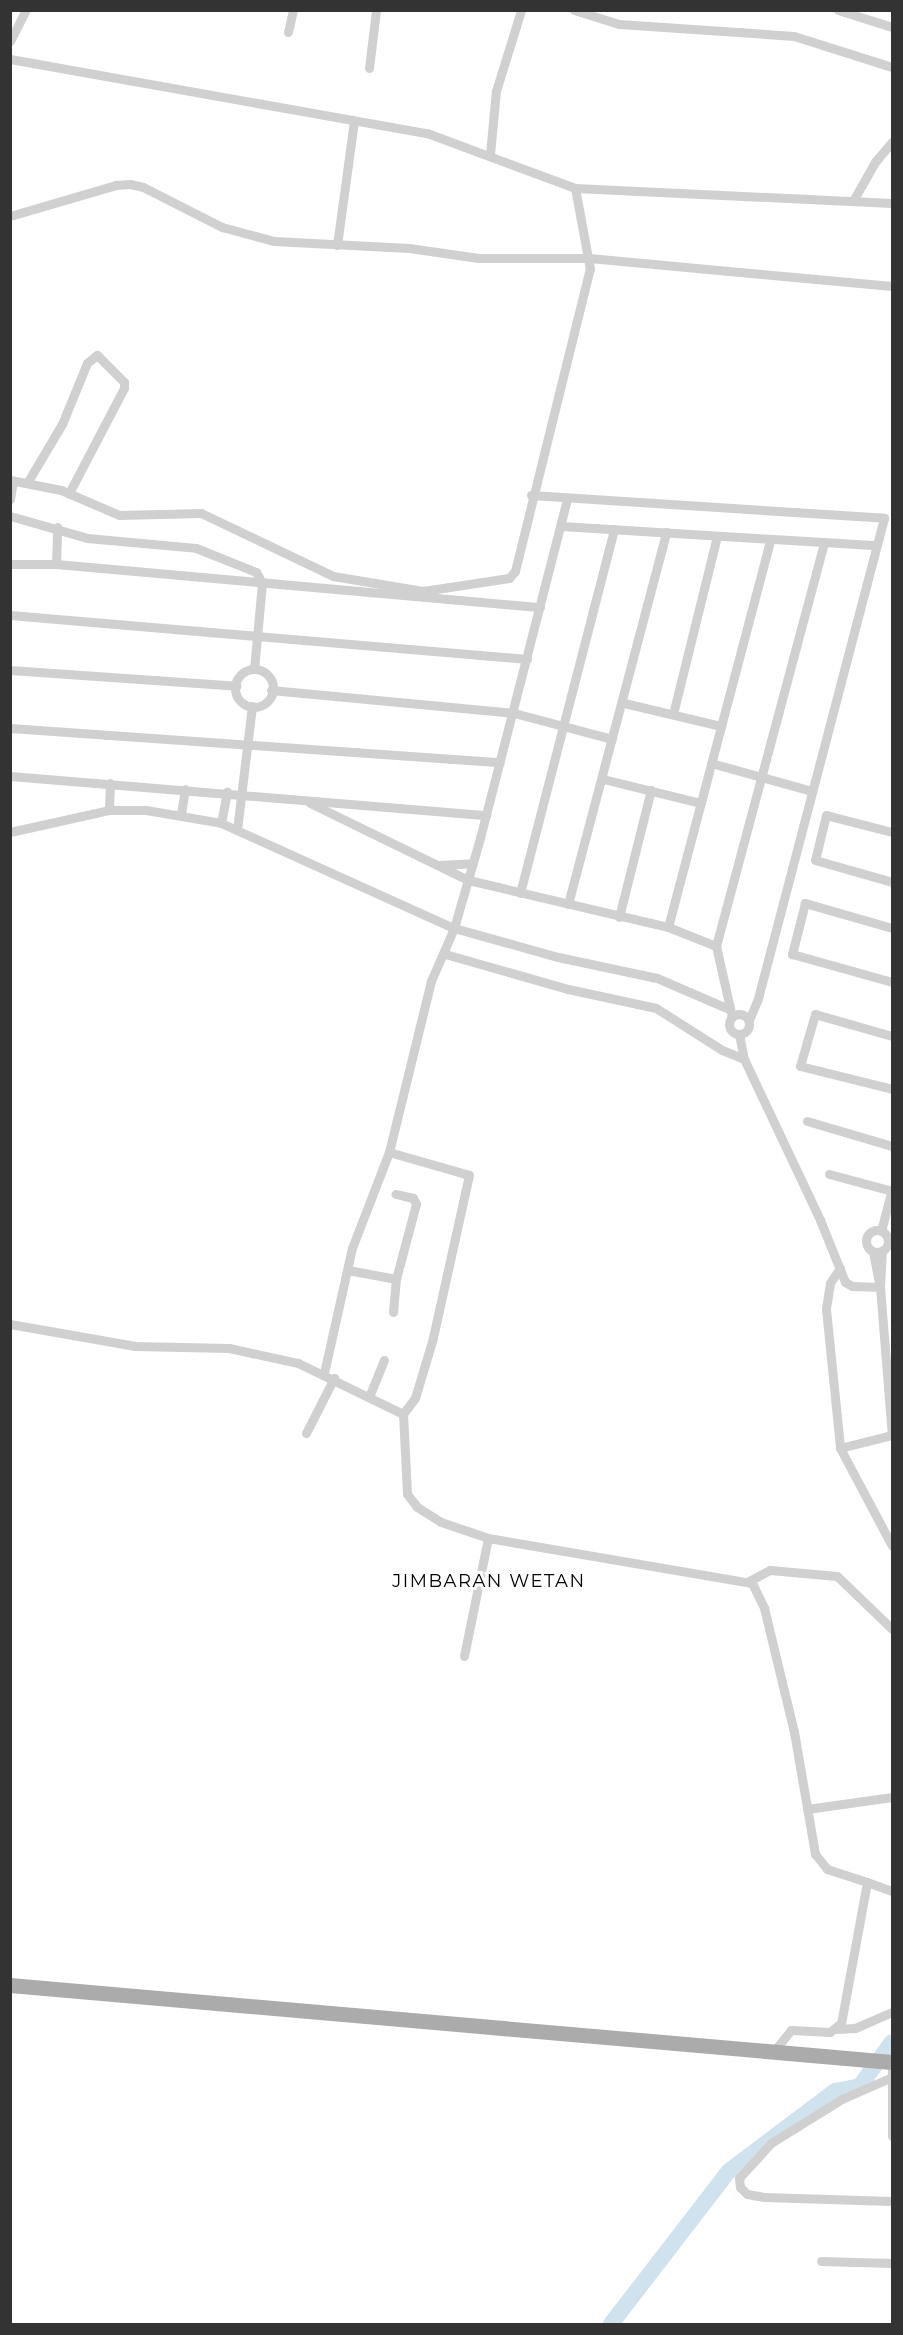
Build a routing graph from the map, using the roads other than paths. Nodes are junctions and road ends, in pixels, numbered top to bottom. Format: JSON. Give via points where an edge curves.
{"nodes":[{"id":1,"x":26,"y":10,"type":"edge"},
{"id":2,"x":293,"y":10,"type":"edge"},
{"id":3,"x":376,"y":10,"type":"edge"},
{"id":4,"x":521,"y":10,"type":"edge"},
{"id":5,"x":574,"y":10,"type":"edge"},
{"id":6,"x":838,"y":10,"type":"edge"},
{"id":7,"x":892,"y":27,"type":"edge"},
{"id":8,"x":288,"y":32,"type":"dead end"},
{"id":9,"x":10,"y":41,"type":"edge"},
{"id":10,"x":10,"y":59,"type":"edge"},
{"id":11,"x":369,"y":68,"type":"dead end"},
{"id":12,"x":892,"y":68,"type":"edge"},
{"id":13,"x":354,"y":121,"type":"junction"},
{"id":14,"x":892,"y":142,"type":"edge"},
{"id":15,"x":490,"y":154,"type":"junction"},
{"id":16,"x":575,"y":188,"type":"junction"},
{"id":17,"x":853,"y":201,"type":"junction"},
{"id":18,"x":892,"y":203,"type":"edge"},
{"id":19,"x":10,"y":216,"type":"edge"},
{"id":20,"x":337,"y":245,"type":"junction"},
{"id":21,"x":589,"y":258,"type":"junction"},
{"id":22,"x":892,"y":286,"type":"edge"},
{"id":23,"x":12,"y":481,"type":"edge"},
{"id":24,"x":27,"y":483,"type":"junction"},
{"id":25,"x":69,"y":493,"type":"junction"},
{"id":26,"x":531,"y":495,"type":"junction"},
{"id":27,"x":567,"y":498,"type":"junction"},
{"id":28,"x":10,"y":500,"type":"edge"},
{"id":29,"x":10,"y":516,"type":"edge"},
{"id":30,"x":561,"y":526,"type":"junction"},
{"id":31,"x":57,"y":527,"type":"junction"},
{"id":32,"x":614,"y":529,"type":"junction"},
{"id":33,"x":666,"y":532,"type":"junction"},
{"id":34,"x":717,"y":536,"type":"junction"},
{"id":35,"x":770,"y":540,"type":"junction"},
{"id":36,"x":824,"y":543,"type":"junction"},
{"id":37,"x":876,"y":545,"type":"junction"},
{"id":38,"x":10,"y":564,"type":"edge"},
{"id":39,"x":56,"y":564,"type":"junction"},
{"id":40,"x":262,"y":583,"type":"junction"},
{"id":41,"x":540,"y":607,"type":"junction"},
{"id":42,"x":10,"y":615,"type":"edge"},
{"id":43,"x":256,"y":636,"type":"junction"},
{"id":44,"x":527,"y":659,"type":"junction"},
{"id":45,"x":254,"y":669,"type":"junction"},
{"id":46,"x":10,"y":670,"type":"edge"},
{"id":47,"x":236,"y":686,"type":"junction"},
{"id":48,"x":271,"y":690,"type":"junction"},
{"id":49,"x":624,"y":703,"type":"junction"},
{"id":50,"x":252,"y":706,"type":"junction"},
{"id":51,"x":514,"y":713,"type":"junction"},
{"id":52,"x":673,"y":714,"type":"junction"},
{"id":53,"x":563,"y":726,"type":"junction"},
{"id":54,"x":721,"y":726,"type":"junction"},
{"id":55,"x":10,"y":728,"type":"edge"},
{"id":56,"x":612,"y":739,"type":"junction"},
{"id":57,"x":248,"y":745,"type":"junction"},
{"id":58,"x":500,"y":762,"type":"junction"},
{"id":59,"x":711,"y":763,"type":"junction"},
{"id":60,"x":10,"y":776,"type":"edge"},
{"id":61,"x":603,"y":778,"type":"junction"},
{"id":62,"x":763,"y":778,"type":"junction"},
{"id":63,"x":110,"y":783,"type":"junction"},
{"id":64,"x":185,"y":789,"type":"junction"},
{"id":65,"x":651,"y":790,"type":"junction"},
{"id":66,"x":812,"y":791,"type":"junction"},
{"id":67,"x":227,"y":792,"type":"junction"},
{"id":68,"x":243,"y":794,"type":"junction"},
{"id":69,"x":306,"y":801,"type":"junction"},
{"id":70,"x":701,"y":803,"type":"junction"},
{"id":71,"x":109,"y":810,"type":"junction"},
{"id":72,"x":181,"y":814,"type":"junction"},
{"id":73,"x":486,"y":814,"type":"junction"},
{"id":74,"x":221,"y":823,"type":"junction"},
{"id":75,"x":10,"y":825,"type":"edge"},
{"id":76,"x":26,"y":827,"type":"junction"},
{"id":77,"x":237,"y":830,"type":"junction"},
{"id":78,"x":10,"y":832,"type":"edge"},
{"id":79,"x":892,"y":832,"type":"edge"},
{"id":80,"x":473,"y":863,"type":"junction"},
{"id":81,"x":437,"y":865,"type":"junction"},
{"id":82,"x":468,"y":880,"type":"junction"},
{"id":83,"x":892,"y":882,"type":"edge"},
{"id":84,"x":520,"y":893,"type":"junction"},
{"id":85,"x":568,"y":904,"type":"junction"},
{"id":86,"x":619,"y":917,"type":"junction"},
{"id":87,"x":668,"y":927,"type":"junction"},
{"id":88,"x":454,"y":928,"type":"junction"},
{"id":89,"x":892,"y":928,"type":"edge"},
{"id":90,"x":716,"y":946,"type":"junction"},
{"id":91,"x":443,"y":957,"type":"junction"},
{"id":92,"x":892,"y":982,"type":"edge"},
{"id":93,"x":731,"y":1013,"type":"junction"},
{"id":94,"x":748,"y":1020,"type":"junction"},
{"id":95,"x":739,"y":1034,"type":"junction"},
{"id":96,"x":892,"y":1036,"type":"edge"},
{"id":97,"x":744,"y":1059,"type":"junction"},
{"id":98,"x":892,"y":1089,"type":"edge"},
{"id":99,"x":807,"y":1121,"type":"dead end"},
{"id":100,"x":892,"y":1146,"type":"edge"},
{"id":101,"x":389,"y":1152,"type":"junction"},
{"id":102,"x":829,"y":1174,"type":"dead end"},
{"id":103,"x":395,"y":1194,"type":"dead end"},
{"id":104,"x":892,"y":1195,"type":"edge"},
{"id":105,"x":881,"y":1231,"type":"junction"},
{"id":106,"x":883,"y":1252,"type":"edge"},
{"id":107,"x":840,"y":1268,"type":"junction"},
{"id":108,"x":348,"y":1270,"type":"junction"},
{"id":109,"x":396,"y":1279,"type":"junction"},
{"id":110,"x":880,"y":1287,"type":"junction"},
{"id":111,"x":892,"y":1287,"type":"edge"},
{"id":112,"x":393,"y":1312,"type":"dead end"},
{"id":113,"x":888,"y":1315,"type":"edge"},
{"id":114,"x":10,"y":1324,"type":"edge"},
{"id":115,"x":384,"y":1360,"type":"dead end"},
{"id":116,"x":324,"y":1373,"type":"junction"},
{"id":117,"x":889,"y":1376,"type":"edge"},
{"id":118,"x":334,"y":1378,"type":"junction"},
{"id":119,"x":369,"y":1398,"type":"junction"},
{"id":120,"x":403,"y":1414,"type":"junction"},
{"id":121,"x":892,"y":1430,"type":"edge"},
{"id":122,"x":306,"y":1433,"type":"dead end"},
{"id":123,"x":840,"y":1448,"type":"junction"},
{"id":124,"x":488,"y":1538,"type":"junction"},
{"id":125,"x":892,"y":1546,"type":"edge"},
{"id":126,"x":749,"y":1581,"type":"junction"},
{"id":127,"x":892,"y":1629,"type":"edge"},
{"id":128,"x":464,"y":1656,"type":"dead end"},
{"id":129,"x":892,"y":1797,"type":"edge"},
{"id":130,"x":807,"y":1809,"type":"junction"},
{"id":131,"x":867,"y":1882,"type":"junction"},
{"id":132,"x":892,"y":1891,"type":"edge"},
{"id":133,"x":10,"y":1985,"type":"edge"},
{"id":134,"x":892,"y":2012,"type":"edge"},
{"id":135,"x":837,"y":2029,"type":"junction"},
{"id":136,"x":773,"y":2052,"type":"junction"},
{"id":137,"x":890,"y":2063,"type":"edge"},
{"id":138,"x":892,"y":2077,"type":"edge"},
{"id":139,"x":892,"y":2136,"type":"edge"},
{"id":140,"x":892,"y":2201,"type":"edge"},
{"id":141,"x":821,"y":2261,"type":"dead end"},
{"id":142,"x":892,"y":2263,"type":"edge"}],
"edges":[{"from":1,"to":9,"type":"street"},
{"from":2,"to":8,"type":"street"},
{"from":3,"to":11,"type":"street"},
{"from":4,"to":15,"type":"street","via":[[496,91]]},
{"from":5,"to":12,"type":"street","via":[[618,24],[794,36]]},
{"from":6,"to":7,"type":"street"},
{"from":10,"to":13,"type":"street"},
{"from":13,"to":15,"type":"street","via":[[427,133]]},
{"from":13,"to":20,"type":"street"},
{"from":14,"to":17,"type":"street","via":[[875,162]]},
{"from":15,"to":16,"type":"street"},
{"from":16,"to":17,"type":"street","via":[[779,201]]},
{"from":16,"to":21,"type":"street"},
{"from":17,"to":18,"type":"street"},
{"from":19,"to":20,"type":"street","via":[[130,184],[222,227],[261,239]]},
{"from":20,"to":21,"type":"street","via":[[409,248],[478,258]]},
{"from":21,"to":22,"type":"street"},
{"from":21,"to":26,"type":"street","via":[[580,309]]},
{"from":23,"to":24,"type":"street"},
{"from":23,"to":28,"type":"street"},
{"from":24,"to":25,"type":"street"},
{"from":24,"to":25,"type":"street","via":[[62,424],[87,363],[97,355],[124,382],[123,388]]},
{"from":25,"to":26,"type":"street","via":[[119,515],[201,513],[320,571],[423,591],[510,578],[515,571]]},
{"from":26,"to":27,"type":"street"},
{"from":27,"to":30,"type":"street"},
{"from":27,"to":37,"type":"street","via":[[880,516],[885,523]]},
{"from":29,"to":31,"type":"street"},
{"from":30,"to":32,"type":"street"},
{"from":30,"to":41,"type":"street"},
{"from":31,"to":39,"type":"street"},
{"from":31,"to":40,"type":"street","via":[[95,539],[196,548],[256,572]]},
{"from":32,"to":33,"type":"street"},
{"from":32,"to":53,"type":"street"},
{"from":33,"to":34,"type":"street"},
{"from":33,"to":49,"type":"street"},
{"from":34,"to":35,"type":"street"},
{"from":34,"to":52,"type":"street"},
{"from":35,"to":36,"type":"street"},
{"from":35,"to":54,"type":"street"},
{"from":36,"to":37,"type":"street"},
{"from":36,"to":62,"type":"street"},
{"from":37,"to":66,"type":"street"},
{"from":38,"to":39,"type":"street"},
{"from":39,"to":40,"type":"street"},
{"from":40,"to":41,"type":"street"},
{"from":40,"to":43,"type":"street"},
{"from":41,"to":44,"type":"street"},
{"from":42,"to":43,"type":"street"},
{"from":43,"to":44,"type":"street"},
{"from":43,"to":45,"type":"street"},
{"from":44,"to":51,"type":"street"},
{"from":45,"to":47,"type":"street","via":[[240,672]]},
{"from":45,"to":48,"type":"street","via":[[268,672]]},
{"from":46,"to":47,"type":"street"},
{"from":47,"to":50,"type":"street","via":[[238,702]]},
{"from":48,"to":50,"type":"street","via":[[268,704]]},
{"from":48,"to":51,"type":"street"},
{"from":49,"to":52,"type":"street"},
{"from":49,"to":56,"type":"street"},
{"from":50,"to":57,"type":"street"},
{"from":51,"to":53,"type":"street"},
{"from":51,"to":58,"type":"street"},
{"from":52,"to":54,"type":"street"},
{"from":53,"to":56,"type":"street"},
{"from":53,"to":84,"type":"street"},
{"from":54,"to":59,"type":"street"},
{"from":55,"to":57,"type":"street"},
{"from":56,"to":61,"type":"street"},
{"from":57,"to":58,"type":"street"},
{"from":57,"to":68,"type":"street"},
{"from":58,"to":73,"type":"street"},
{"from":59,"to":62,"type":"street"},
{"from":59,"to":70,"type":"street"},
{"from":60,"to":63,"type":"street"},
{"from":61,"to":65,"type":"street"},
{"from":61,"to":85,"type":"street"},
{"from":62,"to":66,"type":"street"},
{"from":62,"to":90,"type":"street"},
{"from":63,"to":64,"type":"street"},
{"from":63,"to":71,"type":"street"},
{"from":64,"to":67,"type":"street"},
{"from":64,"to":72,"type":"street"},
{"from":65,"to":70,"type":"street"},
{"from":65,"to":86,"type":"street"},
{"from":66,"to":94,"type":"street"},
{"from":67,"to":68,"type":"street"},
{"from":67,"to":74,"type":"street"},
{"from":68,"to":69,"type":"street"},
{"from":68,"to":77,"type":"street"},
{"from":69,"to":73,"type":"street"},
{"from":69,"to":81,"type":"street"},
{"from":70,"to":87,"type":"street"},
{"from":71,"to":72,"type":"street"},
{"from":71,"to":76,"type":"street"},
{"from":72,"to":74,"type":"street"},
{"from":73,"to":80,"type":"street"},
{"from":74,"to":77,"type":"street"},
{"from":75,"to":76,"type":"street"},
{"from":76,"to":78,"type":"street"},
{"from":77,"to":88,"type":"street"},
{"from":79,"to":83,"type":"street","via":[[826,816],[815,860]]},
{"from":80,"to":81,"type":"street"},
{"from":80,"to":82,"type":"street"},
{"from":81,"to":82,"type":"street"},
{"from":82,"to":84,"type":"street"},
{"from":82,"to":88,"type":"street"},
{"from":84,"to":85,"type":"street"},
{"from":85,"to":86,"type":"street"},
{"from":86,"to":87,"type":"street"},
{"from":87,"to":90,"type":"street"},
{"from":88,"to":91,"type":"street"},
{"from":88,"to":93,"type":"street","via":[[558,957],[657,978]]},
{"from":89,"to":92,"type":"street","via":[[805,903],[792,954]]},
{"from":90,"to":93,"type":"street"},
{"from":91,"to":97,"type":"street","via":[[656,1008],[722,1050]]},
{"from":91,"to":101,"type":"street","via":[[434,972]]},
{"from":93,"to":94,"type":"street"},
{"from":93,"to":95,"type":"street","via":[[730,1026]]},
{"from":94,"to":95,"type":"street","via":[[747,1029]]},
{"from":95,"to":97,"type":"street"},
{"from":96,"to":98,"type":"street","via":[[815,1014],[800,1066]]},
{"from":97,"to":107,"type":"street"},
{"from":99,"to":100,"type":"street"},
{"from":101,"to":108,"type":"street","via":[[352,1248]]},
{"from":101,"to":120,"type":"street","via":[[469,1175],[433,1338],[415,1398]]},
{"from":102,"to":104,"type":"street"},
{"from":103,"to":109,"type":"street","via":[[413,1198],[416,1204]]},
{"from":104,"to":105,"type":"street"},
{"from":105,"to":106,"type":"street","via":[[889,1240]]},
{"from":105,"to":106,"type":"street","via":[[871,1232],[866,1239]]},
{"from":106,"to":110,"type":"street"},
{"from":107,"to":110,"type":"street","via":[[849,1286]]},
{"from":107,"to":123,"type":"street","via":[[830,1283],[826,1309]]},
{"from":108,"to":109,"type":"street"},
{"from":108,"to":116,"type":"street"},
{"from":109,"to":112,"type":"street"},
{"from":110,"to":111,"type":"street"},
{"from":110,"to":113,"type":"street"},
{"from":113,"to":117,"type":"street"},
{"from":114,"to":116,"type":"street","via":[[135,1346],[258,1352]]},
{"from":115,"to":119,"type":"street"},
{"from":116,"to":118,"type":"street"},
{"from":117,"to":121,"type":"street"},
{"from":118,"to":119,"type":"street"},
{"from":118,"to":122,"type":"street"},
{"from":119,"to":120,"type":"street"},
{"from":120,"to":124,"type":"street","via":[[403,1482],[409,1499],[441,1522]]},
{"from":121,"to":123,"type":"street"},
{"from":123,"to":125,"type":"street"},
{"from":124,"to":126,"type":"street"},
{"from":124,"to":128,"type":"street"},
{"from":126,"to":127,"type":"street","via":[[770,1570],[837,1576]]},
{"from":126,"to":130,"type":"street","via":[[756,1586],[764,1608],[794,1732]]},
{"from":129,"to":130,"type":"street"},
{"from":130,"to":131,"type":"street","via":[[821,1866]]},
{"from":131,"to":132,"type":"street"},
{"from":131,"to":135,"type":"street","via":[[845,2008]]},
{"from":133,"to":136,"type":"main road"},
{"from":134,"to":135,"type":"street","via":[[855,2028]]},
{"from":135,"to":136,"type":"street","via":[[791,2030]]},
{"from":136,"to":137,"type":"main road"},
{"from":137,"to":138,"type":"street"},
{"from":138,"to":139,"type":"street"},
{"from":138,"to":140,"type":"street","via":[[842,2099],[771,2143],[739,2178],[740,2187],[747,2194],[764,2197]]},
{"from":141,"to":142,"type":"street"}]}
